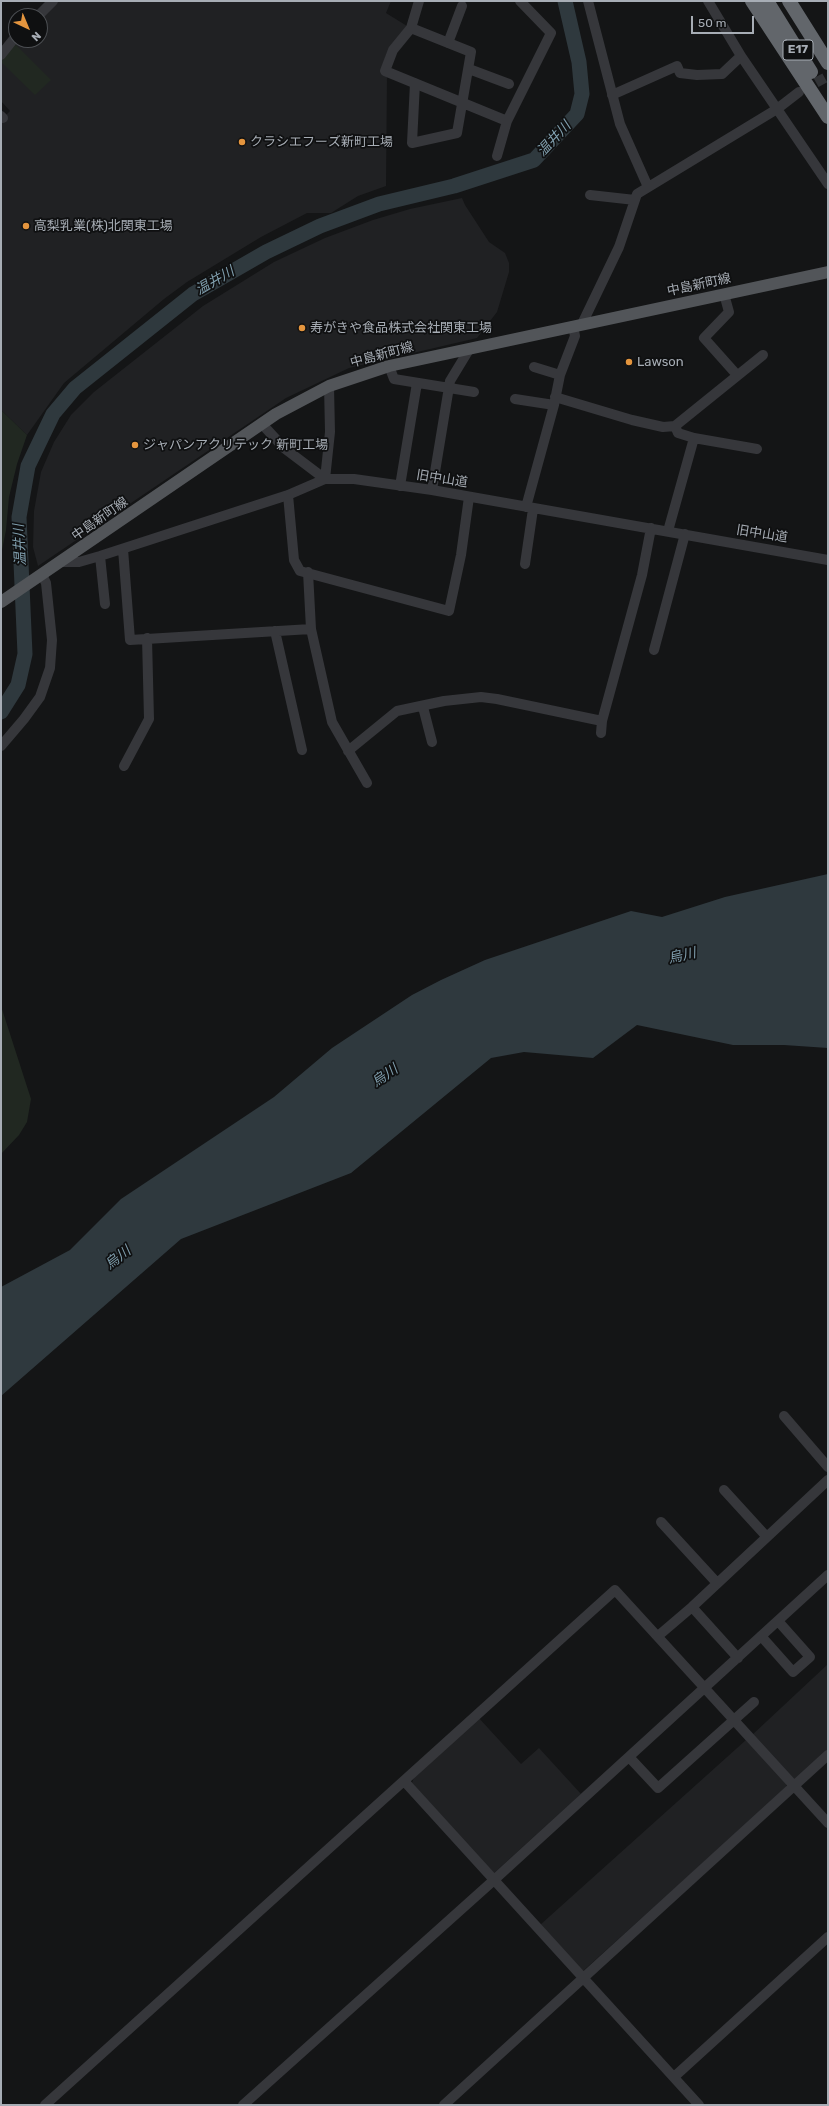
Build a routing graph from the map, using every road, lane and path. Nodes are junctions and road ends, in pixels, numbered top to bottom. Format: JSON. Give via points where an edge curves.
{"nodes":[{"id":1,"x":419,"y":1,"type":"edge"},
{"id":2,"x":521,"y":1,"type":"edge"},
{"id":3,"x":588,"y":1,"type":"edge"},
{"id":4,"x":708,"y":1,"type":"edge"},
{"id":5,"x":752,"y":1,"type":"edge"},
{"id":6,"x":767,"y":1,"type":"edge"},
{"id":7,"x":789,"y":1,"type":"edge"},
{"id":8,"x":462,"y":6,"type":"dead end"},
{"id":9,"x":411,"y":28,"type":"junction"},
{"id":10,"x":448,"y":43,"type":"junction"},
{"id":11,"x":8,"y":46,"type":"edge"},
{"id":12,"x":1,"y":55,"type":"edge"},
{"id":13,"x":741,"y":56,"type":"junction"},
{"id":14,"x":828,"y":63,"type":"edge"},
{"id":15,"x":469,"y":69,"type":"junction"},
{"id":16,"x":415,"y":83,"type":"junction"},
{"id":17,"x":509,"y":84,"type":"dead end"},
{"id":18,"x":799,"y":92,"type":"tunnel mouth"},
{"id":19,"x":612,"y":95,"type":"junction"},
{"id":20,"x":828,"y":100,"type":"edge"},
{"id":21,"x":463,"y":103,"type":"junction"},
{"id":22,"x":777,"y":109,"type":"junction"},
{"id":23,"x":828,"y":117,"type":"edge"},
{"id":24,"x":507,"y":122,"type":"junction"},
{"id":25,"x":497,"y":156,"type":"dead end"},
{"id":26,"x":828,"y":184,"type":"edge"},
{"id":27,"x":648,"y":187,"type":"junction"},
{"id":28,"x":590,"y":196,"type":"dead end"},
{"id":29,"x":635,"y":200,"type":"junction"},
{"id":30,"x":828,"y":272,"type":"edge"},
{"id":31,"x":724,"y":294,"type":"junction"},
{"id":32,"x":578,"y":325,"type":"junction"},
{"id":33,"x":470,"y":348,"type":"junction"},
{"id":34,"x":764,"y":356,"type":"dead end"},
{"id":35,"x":389,"y":366,"type":"junction"},
{"id":36,"x":534,"y":367,"type":"dead end"},
{"id":37,"x":560,"y":375,"type":"junction"},
{"id":38,"x":737,"y":375,"type":"junction"},
{"id":39,"x":417,"y":383,"type":"junction"},
{"id":40,"x":329,"y":386,"type":"junction"},
{"id":41,"x":448,"y":387,"type":"junction"},
{"id":42,"x":474,"y":392,"type":"dead end"},
{"id":43,"x":515,"y":398,"type":"dead end"},
{"id":44,"x":554,"y":401,"type":"junction"},
{"id":45,"x":262,"y":424,"type":"junction"},
{"id":46,"x":675,"y":426,"type":"junction"},
{"id":47,"x":694,"y":438,"type":"junction"},
{"id":48,"x":758,"y":449,"type":"dead end"},
{"id":49,"x":326,"y":479,"type":"junction"},
{"id":50,"x":400,"y":486,"type":"junction"},
{"id":51,"x":432,"y":490,"type":"junction"},
{"id":52,"x":288,"y":495,"type":"junction"},
{"id":53,"x":469,"y":496,"type":"junction"},
{"id":54,"x":530,"y":508,"type":"junction"},
{"id":55,"x":651,"y":528,"type":"junction"},
{"id":56,"x":668,"y":531,"type":"junction"},
{"id":57,"x":685,"y":534,"type":"junction"},
{"id":58,"x":123,"y":549,"type":"junction"},
{"id":59,"x":100,"y":556,"type":"junction"},
{"id":60,"x":828,"y":560,"type":"edge"},
{"id":61,"x":61,"y":562,"type":"junction"},
{"id":62,"x":525,"y":564,"type":"dead end"},
{"id":63,"x":308,"y":572,"type":"junction"},
{"id":64,"x":39,"y":576,"type":"junction"},
{"id":65,"x":1,"y":602,"type":"edge"},
{"id":66,"x":105,"y":604,"type":"dead end"},
{"id":67,"x":311,"y":629,"type":"junction"},
{"id":68,"x":276,"y":631,"type":"junction"},
{"id":69,"x":147,"y":638,"type":"junction"},
{"id":70,"x":654,"y":650,"type":"dead end"},
{"id":71,"x":423,"y":707,"type":"junction"},
{"id":72,"x":602,"y":721,"type":"junction"},
{"id":73,"x":601,"y":733,"type":"dead end"},
{"id":74,"x":432,"y":742,"type":"dead end"},
{"id":75,"x":1,"y":746,"type":"edge"},
{"id":76,"x":302,"y":750,"type":"dead end"},
{"id":77,"x":348,"y":751,"type":"junction"},
{"id":78,"x":124,"y":766,"type":"dead end"},
{"id":79,"x":366,"y":783,"type":"dead end"},
{"id":80,"x":784,"y":1416,"type":"dead end"},
{"id":81,"x":828,"y":1467,"type":"edge"},
{"id":82,"x":828,"y":1480,"type":"edge"},
{"id":83,"x":724,"y":1490,"type":"dead end"},
{"id":84,"x":661,"y":1522,"type":"dead end"},
{"id":85,"x":766,"y":1536,"type":"junction"},
{"id":86,"x":828,"y":1575,"type":"edge"},
{"id":87,"x":717,"y":1583,"type":"junction"},
{"id":88,"x":692,"y":1607,"type":"junction"},
{"id":89,"x":778,"y":1621,"type":"junction"},
{"id":90,"x":658,"y":1636,"type":"junction"},
{"id":91,"x":761,"y":1636,"type":"junction"},
{"id":92,"x":738,"y":1658,"type":"junction"},
{"id":93,"x":704,"y":1689,"type":"junction"},
{"id":94,"x":754,"y":1702,"type":"dead end"},
{"id":95,"x":733,"y":1721,"type":"junction"},
{"id":96,"x":827,"y":1756,"type":"edge"},
{"id":97,"x":629,"y":1757,"type":"junction"},
{"id":98,"x":404,"y":1781,"type":"junction"},
{"id":99,"x":794,"y":1786,"type":"junction"},
{"id":100,"x":828,"y":1823,"type":"edge"},
{"id":101,"x":494,"y":1880,"type":"junction"},
{"id":102,"x":828,"y":1937,"type":"edge"},
{"id":103,"x":582,"y":1978,"type":"junction"},
{"id":104,"x":674,"y":2077,"type":"junction"},
{"id":105,"x":46,"y":2105,"type":"edge"},
{"id":106,"x":243,"y":2105,"type":"edge"},
{"id":107,"x":444,"y":2105,"type":"edge"},
{"id":108,"x":698,"y":2105,"type":"edge"}],
"edges":[{"from":1,"to":9,"type":"street"},
{"from":2,"to":24,"type":"street","via":[[552,33]]},
{"from":3,"to":19,"type":"street"},
{"from":4,"to":13,"type":"street"},
{"from":5,"to":23,"type":"highway"},
{"from":6,"to":20,"type":"highway","number":"E17"},
{"from":7,"to":14,"type":"highway","number":"E17"},
{"from":8,"to":10,"type":"street"},
{"from":9,"to":10,"type":"street"},
{"from":9,"to":16,"type":"street","via":[[393,50],[385,70]]},
{"from":10,"to":15,"type":"street","via":[[471,52]]},
{"from":11,"to":12,"type":"street"},
{"from":13,"to":19,"type":"street","via":[[722,74],[696,75],[680,72],[677,66]]},
{"from":13,"to":22,"type":"street"},
{"from":15,"to":17,"type":"street"},
{"from":15,"to":21,"type":"street"},
{"from":16,"to":21,"type":"street"},
{"from":16,"to":21,"type":"street","via":[[412,143],[457,133]]},
{"from":18,"to":22,"type":"street"},
{"from":19,"to":27,"type":"street","via":[[620,124]]},
{"from":21,"to":24,"type":"street"},
{"from":22,"to":26,"type":"street"},
{"from":22,"to":27,"type":"street"},
{"from":24,"to":25,"type":"street"},
{"from":27,"to":29,"type":"street","via":[[637,194]]},
{"from":28,"to":29,"type":"street"},
{"from":29,"to":32,"type":"street","via":[[619,247]]},
{"from":30,"to":31,"type":"main road","name":"中島新町線"},
{"from":31,"to":32,"type":"main road","name":"中島新町線"},
{"from":31,"to":38,"type":"street","via":[[729,312],[704,338]]},
{"from":32,"to":33,"type":"main road","name":"中島新町線"},
{"from":32,"to":37,"type":"street"},
{"from":33,"to":35,"type":"main road","name":"中島新町線"},
{"from":33,"to":41,"type":"street"},
{"from":34,"to":38,"type":"street"},
{"from":35,"to":39,"type":"street","via":[[394,379]]},
{"from":35,"to":40,"type":"main road","name":"中島新町線"},
{"from":36,"to":37,"type":"street"},
{"from":37,"to":44,"type":"street"},
{"from":38,"to":46,"type":"street","via":[[693,414]]},
{"from":39,"to":41,"type":"street"},
{"from":39,"to":50,"type":"street"},
{"from":40,"to":45,"type":"main road","name":"中島新町線","via":[[291,405]]},
{"from":40,"to":49,"type":"street","via":[[330,432]]},
{"from":41,"to":42,"type":"street"},
{"from":41,"to":51,"type":"street"},
{"from":43,"to":44,"type":"street"},
{"from":44,"to":46,"type":"street","via":[[663,427]]},
{"from":44,"to":54,"type":"street"},
{"from":45,"to":49,"type":"street","via":[[284,448]]},
{"from":45,"to":61,"type":"main road","name":"中島新町線"},
{"from":46,"to":47,"type":"street","via":[[678,433]]},
{"from":47,"to":48,"type":"street"},
{"from":47,"to":56,"type":"street"},
{"from":49,"to":50,"type":"street","name":"旧中山道"},
{"from":49,"to":52,"type":"street","name":"旧中山道"},
{"from":50,"to":51,"type":"street","name":"旧中山道"},
{"from":51,"to":53,"type":"street","name":"旧中山道"},
{"from":52,"to":58,"type":"street","name":"旧中山道"},
{"from":52,"to":63,"type":"street","via":[[294,560],[300,571]]},
{"from":53,"to":54,"type":"street","name":"旧中山道"},
{"from":53,"to":63,"type":"street","via":[[449,611]]},
{"from":54,"to":55,"type":"street","name":"旧中山道"},
{"from":54,"to":62,"type":"street"},
{"from":55,"to":56,"type":"street","name":"旧中山道"},
{"from":55,"to":72,"type":"street","via":[[642,575]]},
{"from":56,"to":57,"type":"street","name":"旧中山道"},
{"from":57,"to":60,"type":"street","name":"旧中山道"},
{"from":57,"to":70,"type":"street"},
{"from":58,"to":59,"type":"street","name":"旧中山道"},
{"from":58,"to":69,"type":"street","via":[[130,640]]},
{"from":59,"to":61,"type":"street","name":"旧中山道","via":[[79,562]]},
{"from":59,"to":66,"type":"street"},
{"from":61,"to":64,"type":"main road","name":"中島新町線"},
{"from":63,"to":67,"type":"street"},
{"from":64,"to":65,"type":"main road","name":"中島新町線"},
{"from":64,"to":75,"type":"street","via":[[46,583],[52,640],[50,668],[40,697]]},
{"from":67,"to":68,"type":"street"},
{"from":67,"to":77,"type":"street","via":[[332,722]]},
{"from":68,"to":69,"type":"street"},
{"from":68,"to":76,"type":"street"},
{"from":69,"to":78,"type":"street","via":[[149,719]]},
{"from":71,"to":72,"type":"street","via":[[444,701],[481,697]]},
{"from":71,"to":74,"type":"street"},
{"from":71,"to":77,"type":"street","via":[[397,712]]},
{"from":72,"to":73,"type":"street"},
{"from":77,"to":79,"type":"street"},
{"from":80,"to":81,"type":"street"},
{"from":82,"to":85,"type":"street"},
{"from":83,"to":85,"type":"street"},
{"from":84,"to":87,"type":"street"},
{"from":85,"to":87,"type":"street"},
{"from":86,"to":89,"type":"street"},
{"from":87,"to":88,"type":"street"},
{"from":88,"to":90,"type":"street"},
{"from":88,"to":92,"type":"street"},
{"from":89,"to":91,"type":"street"},
{"from":89,"to":91,"type":"street","via":[[810,1657],[793,1672]]},
{"from":90,"to":93,"type":"street"},
{"from":90,"to":98,"type":"street","via":[[615,1590]]},
{"from":91,"to":92,"type":"street"},
{"from":92,"to":93,"type":"street"},
{"from":93,"to":95,"type":"street"},
{"from":93,"to":97,"type":"street"},
{"from":94,"to":95,"type":"street"},
{"from":95,"to":97,"type":"street","via":[[658,1788]]},
{"from":95,"to":99,"type":"street"},
{"from":96,"to":99,"type":"street"},
{"from":97,"to":101,"type":"street"},
{"from":98,"to":101,"type":"street"},
{"from":98,"to":105,"type":"street"},
{"from":99,"to":100,"type":"street"},
{"from":99,"to":103,"type":"street"},
{"from":101,"to":103,"type":"street"},
{"from":101,"to":106,"type":"street"},
{"from":102,"to":104,"type":"street"},
{"from":103,"to":104,"type":"street"},
{"from":103,"to":107,"type":"street"},
{"from":104,"to":108,"type":"street"}]}
